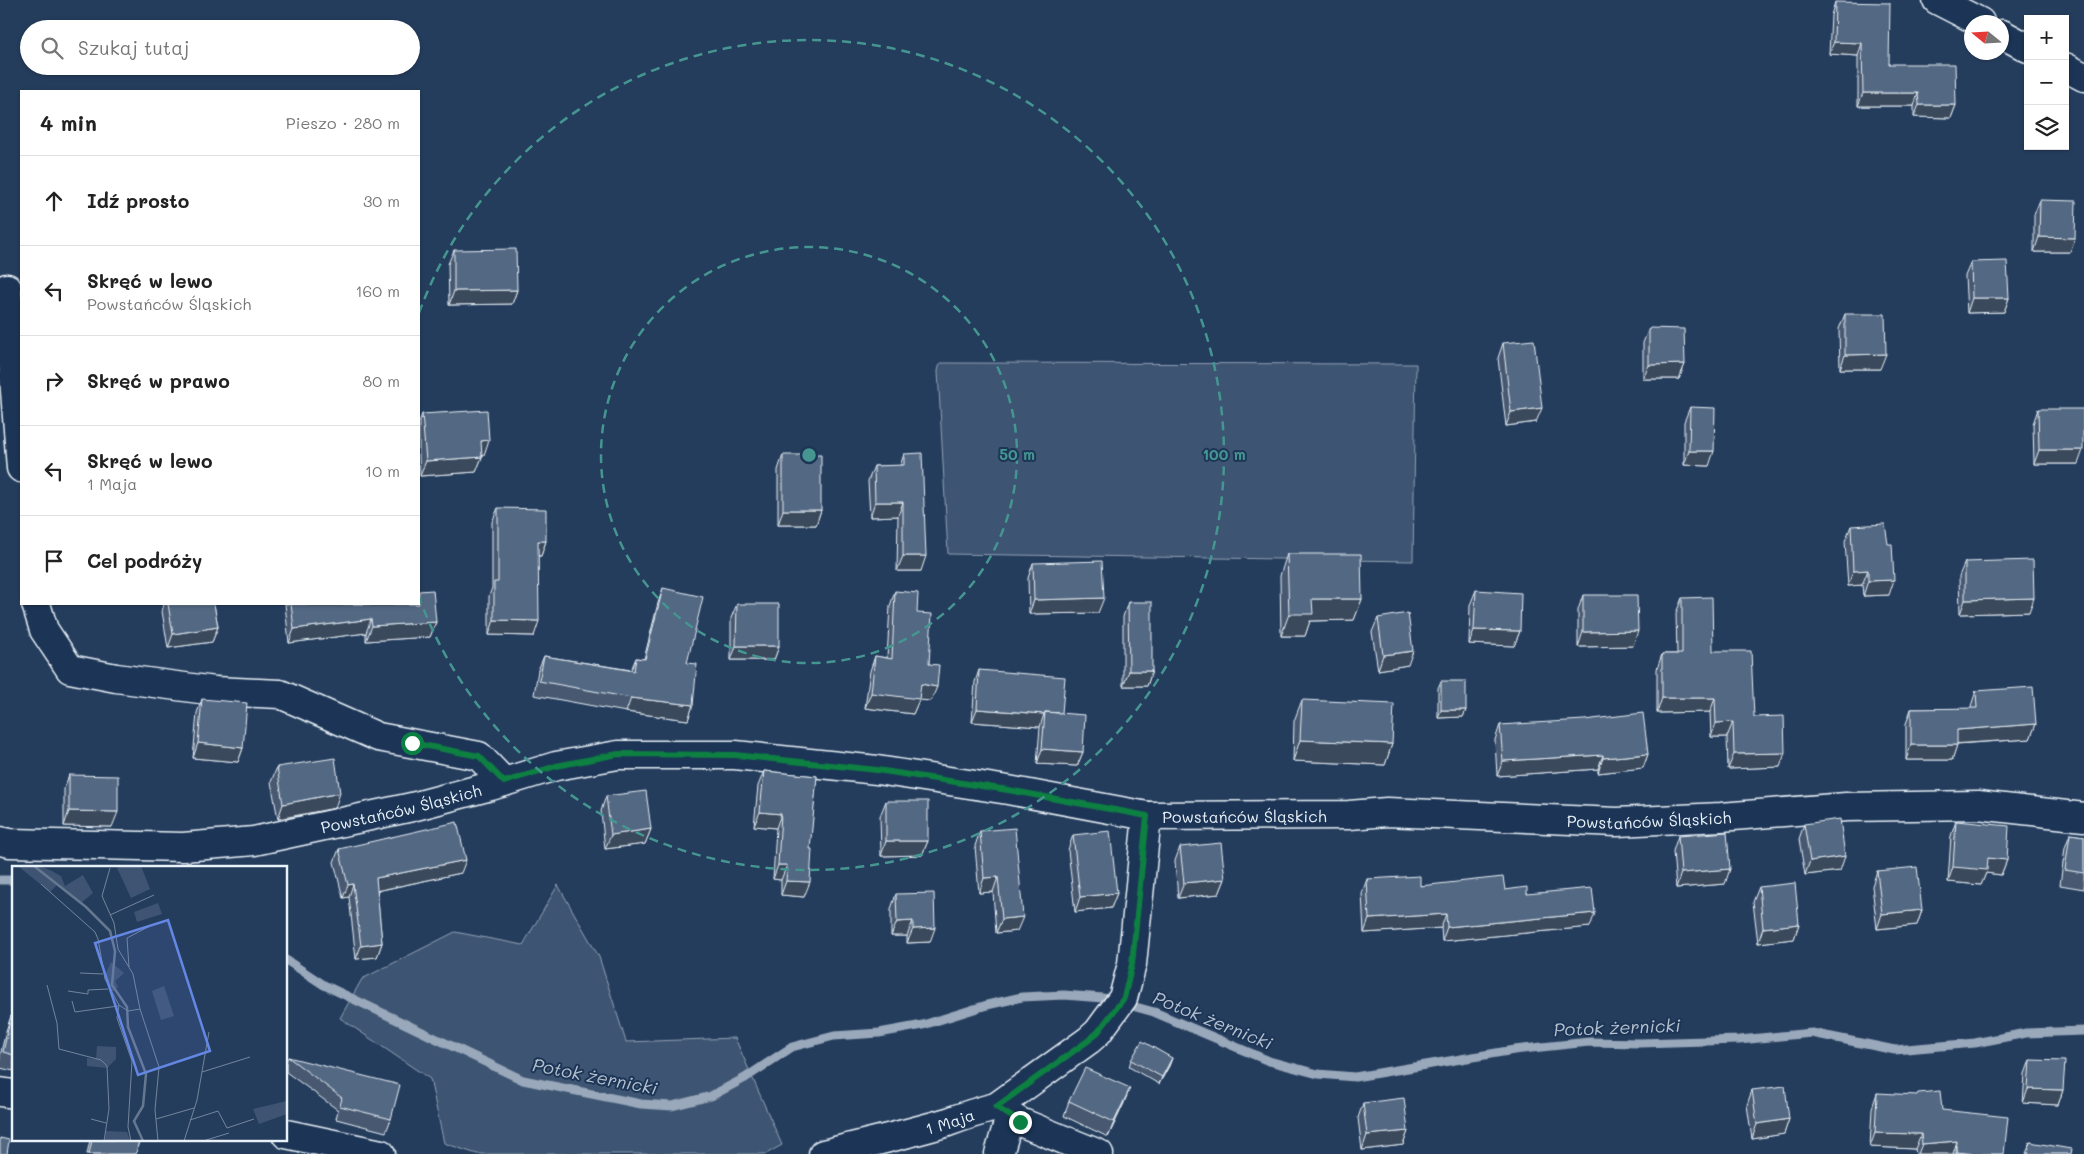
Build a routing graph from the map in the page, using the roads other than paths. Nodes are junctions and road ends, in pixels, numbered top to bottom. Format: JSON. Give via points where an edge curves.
{"nodes":[{"id":1,"x":1937,"y":0,"type":"edge"},
{"id":2,"x":1966,"y":15,"type":"edge"},
{"id":3,"x":2009,"y":38,"type":"edge"},
{"id":4,"x":2024,"y":46,"type":"edge"},
{"id":5,"x":2069,"y":69,"type":"edge"},
{"id":6,"x":2084,"y":77,"type":"edge"},
{"id":7,"x":7,"y":288,"type":"dead end"},
{"id":8,"x":20,"y":455,"type":"edge"},
{"id":9,"x":36,"y":605,"type":"edge"},
{"id":10,"x":504,"y":782,"type":"junction"},
{"id":11,"x":1147,"y":816,"type":"junction"},
{"id":12,"x":2084,"y":817,"type":"edge"},
{"id":13,"x":0,"y":841,"type":"edge"},
{"id":14,"x":1003,"y":1112,"type":"junction"},
{"id":15,"x":288,"y":1134,"type":"edge"},
{"id":16,"x":381,"y":1154,"type":"edge"},
{"id":17,"x":824,"y":1154,"type":"edge"},
{"id":18,"x":999,"y":1154,"type":"edge"},
{"id":19,"x":1099,"y":1154,"type":"edge"}],
"edges":[{"from":1,"to":2,"type":"street"},
{"from":3,"to":4,"type":"street"},
{"from":5,"to":6,"type":"street"},
{"from":7,"to":8,"type":"street"},
{"from":9,"to":10,"type":"street","via":[[44,630],[70,669],[215,691],[280,694],[378,737],[479,756]]},
{"from":10,"to":11,"type":"street","name":"Powstańców Śląskich","via":[[556,766],[618,754],[735,755],[877,770]]},
{"from":10,"to":13,"type":"street","name":"Powstańców Śląskich","via":[[412,807],[254,841],[183,847]]},
{"from":11,"to":12,"type":"street","name":"Powstańców Śląskich","via":[[1387,812],[1617,822],[1846,807],[1978,805]]},
{"from":11,"to":14,"type":"street","via":[[1136,938],[1124,998],[1098,1032]]},
{"from":14,"to":17,"type":"street","name":"1 Maja","via":[[972,1112]]},
{"from":14,"to":18,"type":"street"},
{"from":14,"to":19,"type":"street"},
{"from":15,"to":16,"type":"street"}]}
